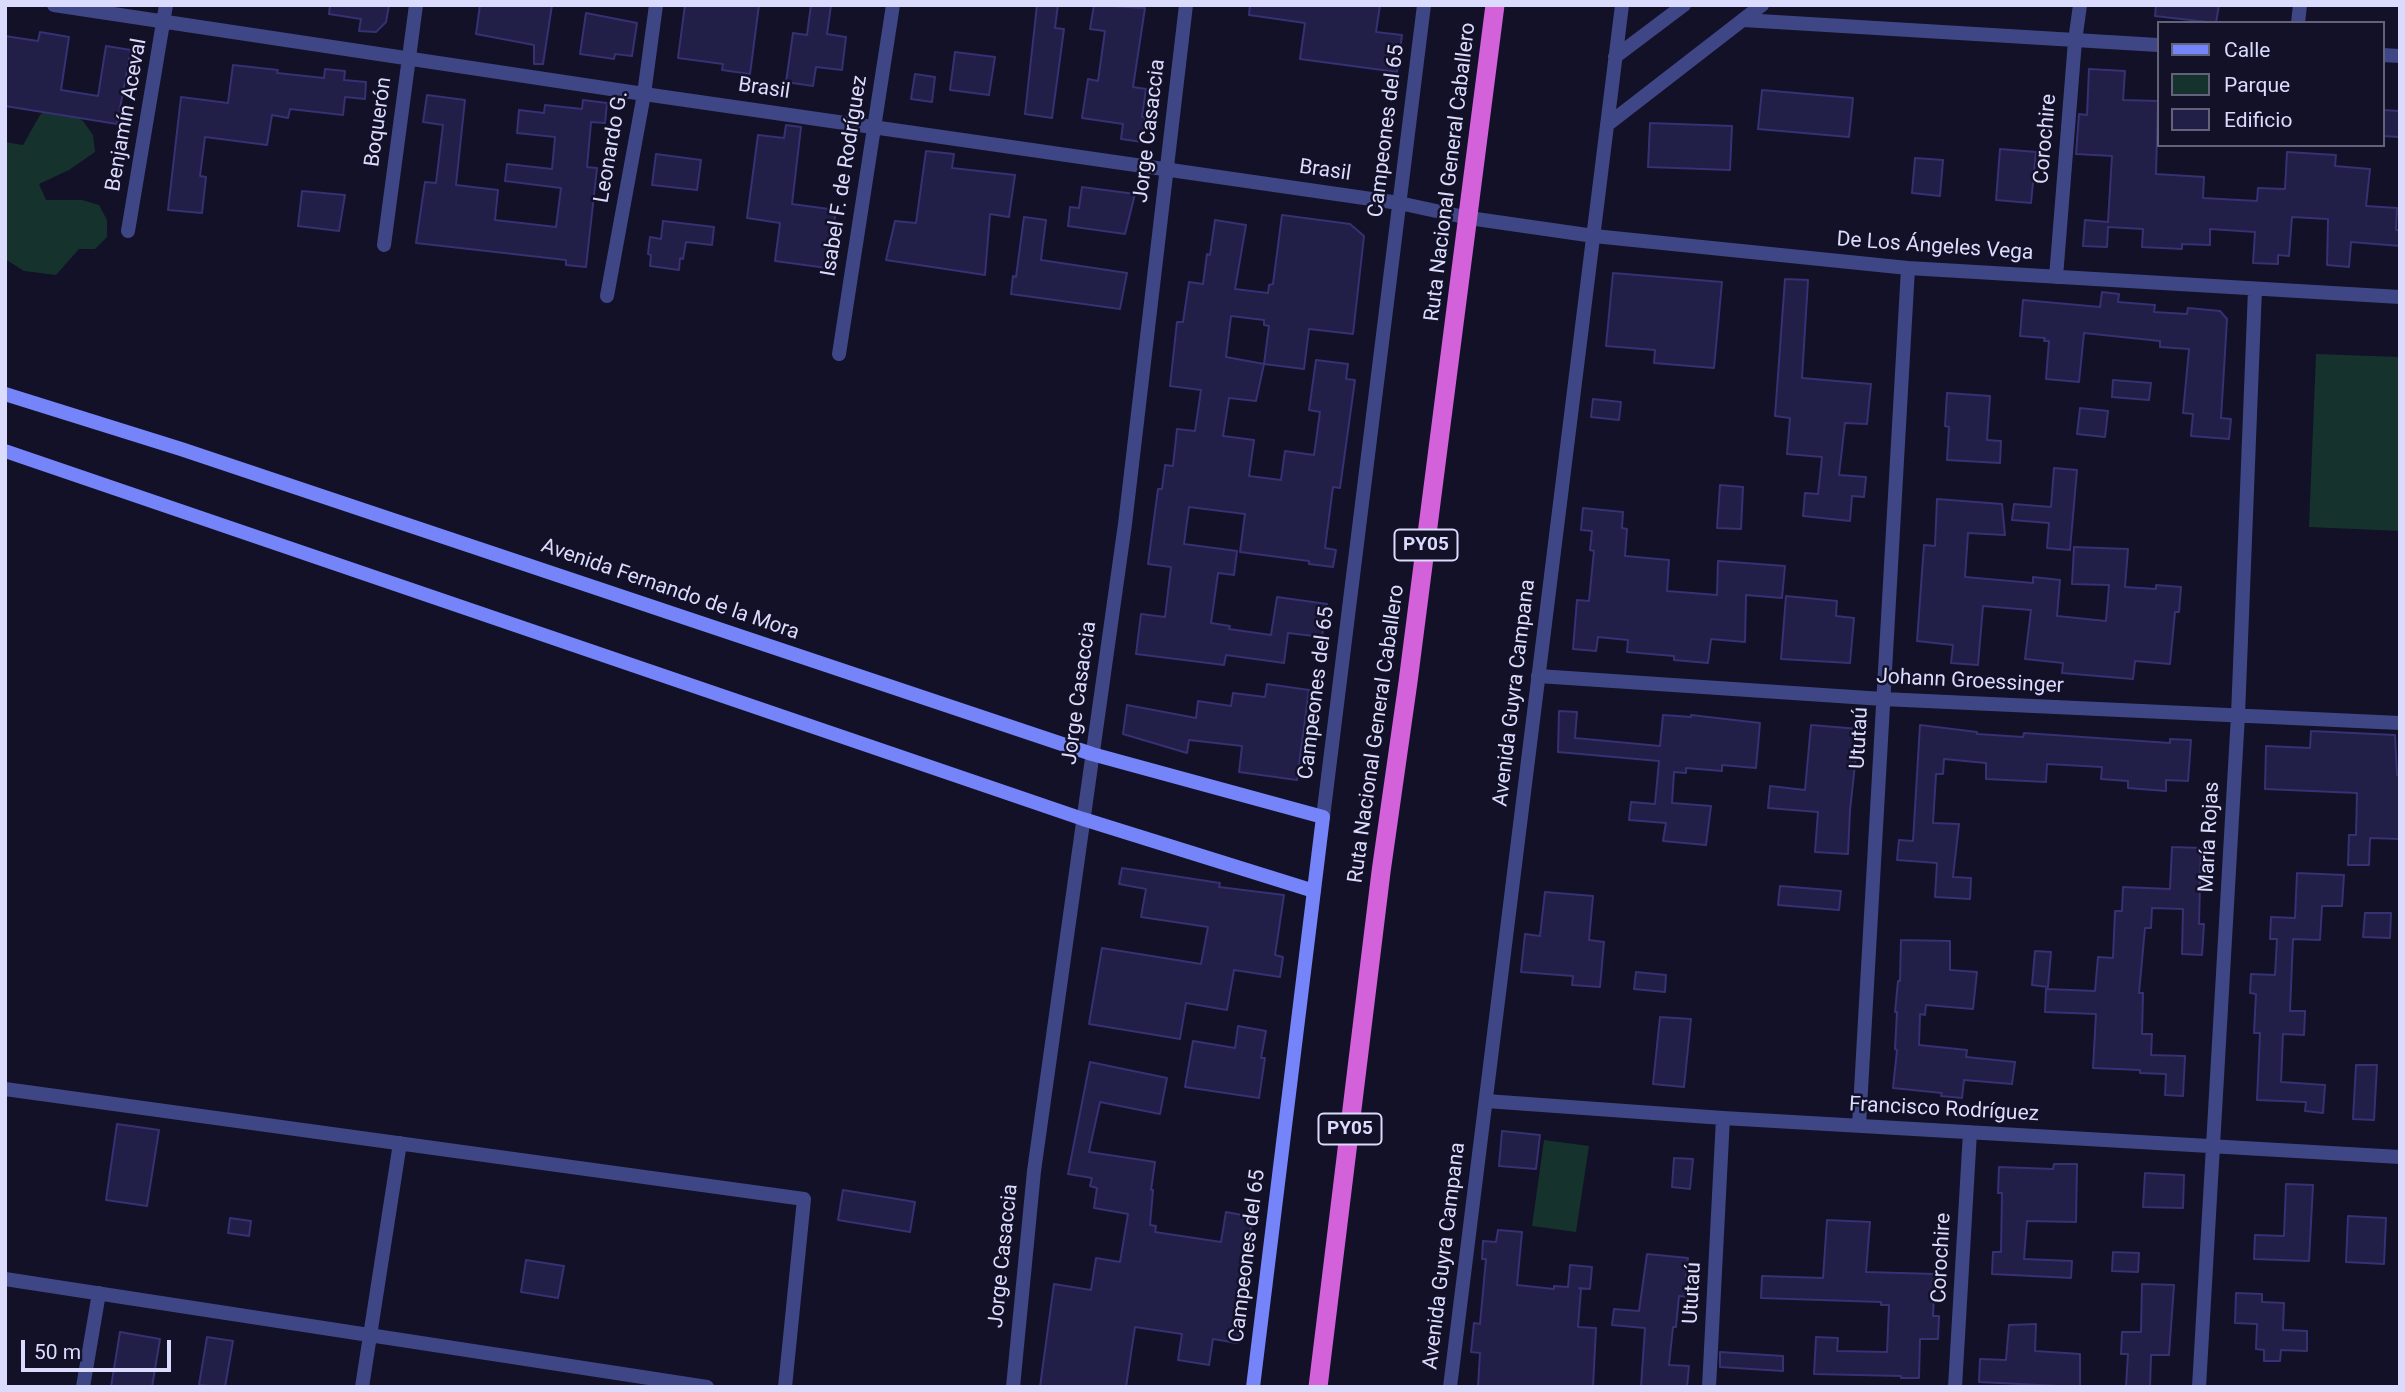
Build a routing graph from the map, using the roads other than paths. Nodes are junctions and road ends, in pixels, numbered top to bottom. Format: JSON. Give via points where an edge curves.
{"nodes":[{"id":1,"x":54,"y":5,"type":"edge"},
{"id":2,"x":166,"y":5,"type":"edge"},
{"id":3,"x":416,"y":5,"type":"edge"},
{"id":4,"x":656,"y":5,"type":"edge"},
{"id":5,"x":893,"y":5,"type":"edge"},
{"id":6,"x":1186,"y":5,"type":"edge"},
{"id":7,"x":1424,"y":5,"type":"edge"},
{"id":8,"x":1495,"y":5,"type":"edge"},
{"id":9,"x":1622,"y":5,"type":"edge"},
{"id":10,"x":1684,"y":5,"type":"edge"},
{"id":11,"x":1762,"y":5,"type":"edge"},
{"id":12,"x":2080,"y":5,"type":"edge"},
{"id":13,"x":1743,"y":20,"type":"junction"},
{"id":14,"x":163,"y":23,"type":"junction"},
{"id":15,"x":2075,"y":41,"type":"junction"},
{"id":16,"x":2156,"y":45,"type":"edge"},
{"id":17,"x":1615,"y":57,"type":"junction"},
{"id":18,"x":409,"y":60,"type":"junction"},
{"id":19,"x":644,"y":94,"type":"junction"},
{"id":20,"x":1607,"y":125,"type":"junction"},
{"id":21,"x":874,"y":126,"type":"junction"},
{"id":22,"x":1166,"y":170,"type":"junction"},
{"id":23,"x":1399,"y":203,"type":"junction"},
{"id":24,"x":1469,"y":218,"type":"junction"},
{"id":25,"x":128,"y":231,"type":"dead end"},
{"id":26,"x":1594,"y":236,"type":"junction"},
{"id":27,"x":384,"y":245,"type":"dead end"},
{"id":28,"x":1908,"y":268,"type":"junction"},
{"id":29,"x":2056,"y":277,"type":"junction"},
{"id":30,"x":2255,"y":289,"type":"junction"},
{"id":31,"x":607,"y":296,"type":"dead end"},
{"id":32,"x":2400,"y":297,"type":"edge"},
{"id":33,"x":839,"y":354,"type":"dead end"},
{"id":34,"x":5,"y":394,"type":"edge"},
{"id":35,"x":5,"y":451,"type":"edge"},
{"id":36,"x":1538,"y":676,"type":"junction"},
{"id":37,"x":1883,"y":699,"type":"junction"},
{"id":38,"x":2238,"y":715,"type":"junction"},
{"id":39,"x":2400,"y":723,"type":"edge"},
{"id":40,"x":1092,"y":754,"type":"junction"},
{"id":41,"x":1323,"y":817,"type":"junction"},
{"id":42,"x":1083,"y":819,"type":"junction"},
{"id":43,"x":1314,"y":891,"type":"junction"},
{"id":44,"x":5,"y":1089,"type":"edge"},
{"id":45,"x":1486,"y":1101,"type":"junction"},
{"id":46,"x":1723,"y":1118,"type":"junction"},
{"id":47,"x":1859,"y":1125,"type":"junction"},
{"id":48,"x":1970,"y":1132,"type":"junction"},
{"id":49,"x":400,"y":1143,"type":"junction"},
{"id":50,"x":2213,"y":1147,"type":"junction"},
{"id":51,"x":2400,"y":1157,"type":"edge"},
{"id":52,"x":5,"y":1279,"type":"edge"},
{"id":53,"x":99,"y":1293,"type":"junction"},
{"id":54,"x":370,"y":1335,"type":"junction"},
{"id":55,"x":83,"y":1387,"type":"edge"},
{"id":56,"x":362,"y":1387,"type":"edge"},
{"id":57,"x":707,"y":1387,"type":"edge"},
{"id":58,"x":785,"y":1387,"type":"edge"},
{"id":59,"x":1013,"y":1387,"type":"edge"},
{"id":60,"x":1253,"y":1387,"type":"edge"},
{"id":61,"x":1318,"y":1387,"type":"edge"},
{"id":62,"x":1450,"y":1387,"type":"edge"},
{"id":63,"x":1709,"y":1387,"type":"edge"},
{"id":64,"x":1955,"y":1387,"type":"edge"},
{"id":65,"x":2199,"y":1387,"type":"edge"}],
"edges":[{"from":1,"to":14,"type":"street","name":"Brasil"},
{"from":2,"to":14,"type":"street","name":"Benjamín Aceval"},
{"from":3,"to":18,"type":"street","name":"Boquerón"},
{"from":4,"to":19,"type":"street","name":"Leonardo G."},
{"from":5,"to":21,"type":"street","name":"Isabel F. de Rodríguez"},
{"from":6,"to":22,"type":"street","name":"Jorge Casaccia"},
{"from":7,"to":23,"type":"street","name":"Campeones del 65"},
{"from":8,"to":24,"type":"highway","name":"Ruta Nacional General Caballero","number":"PY05"},
{"from":9,"to":17,"type":"street","name":"Avenida Guyra Campana"},
{"from":10,"to":17,"type":"street"},
{"from":11,"to":13,"type":"street"},
{"from":12,"to":15,"type":"street","name":"Corochire"},
{"from":13,"to":15,"type":"street"},
{"from":13,"to":20,"type":"street"},
{"from":14,"to":18,"type":"street","name":"Brasil"},
{"from":14,"to":25,"type":"street","name":"Benjamín Aceval"},
{"from":15,"to":16,"type":"street"},
{"from":15,"to":29,"type":"street","name":"Corochire"},
{"from":17,"to":20,"type":"street","name":"Avenida Guyra Campana"},
{"from":18,"to":19,"type":"street","name":"Brasil"},
{"from":18,"to":27,"type":"street","name":"Boquerón"},
{"from":19,"to":21,"type":"street","name":"Brasil"},
{"from":19,"to":31,"type":"street","name":"Leonardo G."},
{"from":20,"to":26,"type":"street","name":"Avenida Guyra Campana"},
{"from":21,"to":22,"type":"street","name":"Brasil"},
{"from":21,"to":33,"type":"street","name":"Isabel F. de Rodríguez"},
{"from":22,"to":23,"type":"street","name":"Brasil"},
{"from":22,"to":40,"type":"street","name":"Jorge Casaccia","via":[[1125,524]]},
{"from":23,"to":24,"type":"street","name":"Brasil"},
{"from":23,"to":41,"type":"street","name":"Campeones del 65"},
{"from":24,"to":26,"type":"street","name":"De Los Ángeles Vega"},
{"from":24,"to":61,"type":"highway","name":"Ruta Nacional General Caballero","number":"PY05"},
{"from":26,"to":28,"type":"street","name":"De Los Ángeles Vega"},
{"from":26,"to":36,"type":"street","name":"Avenida Guyra Campana"},
{"from":28,"to":29,"type":"street","name":"De Los Ángeles Vega"},
{"from":28,"to":37,"type":"street","name":"Ututaú"},
{"from":29,"to":30,"type":"street","name":"De Los Ángeles Vega"},
{"from":30,"to":32,"type":"street","name":"De Los Ángeles Vega"},
{"from":30,"to":38,"type":"street","name":"María Rojas"},
{"from":34,"to":40,"type":"main road","name":"Avenida Fernando de la Mora"},
{"from":35,"to":42,"type":"main road"},
{"from":36,"to":37,"type":"street","name":"Johann Groessinger"},
{"from":36,"to":45,"type":"street","name":"Avenida Guyra Campana"},
{"from":37,"to":38,"type":"street","name":"Johann Groessinger"},
{"from":37,"to":47,"type":"street","name":"Ututaú"},
{"from":38,"to":39,"type":"street","name":"Johann Groessinger"},
{"from":38,"to":50,"type":"street","name":"María Rojas"},
{"from":40,"to":41,"type":"main road","name":"Avenida Fernando de la Mora"},
{"from":40,"to":42,"type":"street","name":"Jorge Casaccia"},
{"from":41,"to":43,"type":"main road","name":"Campeones del 65"},
{"from":42,"to":43,"type":"main road"},
{"from":42,"to":59,"type":"street","name":"Jorge Casaccia","via":[[1034,1171]]},
{"from":43,"to":60,"type":"main road","name":"Campeones del 65"},
{"from":44,"to":49,"type":"street"},
{"from":45,"to":46,"type":"street","name":"Francisco Rodríguez"},
{"from":45,"to":62,"type":"street","name":"Avenida Guyra Campana"},
{"from":46,"to":47,"type":"street","name":"Francisco Rodríguez"},
{"from":46,"to":63,"type":"street","name":"Ututaú"},
{"from":47,"to":48,"type":"street","name":"Francisco Rodríguez"},
{"from":48,"to":50,"type":"street","name":"Francisco Rodríguez"},
{"from":48,"to":64,"type":"street","name":"Corochire"},
{"from":49,"to":54,"type":"street"},
{"from":49,"to":58,"type":"street","via":[[804,1199]]},
{"from":50,"to":51,"type":"street","name":"Francisco Rodríguez"},
{"from":50,"to":65,"type":"street","name":"María Rojas"},
{"from":52,"to":53,"type":"street"},
{"from":53,"to":54,"type":"street"},
{"from":53,"to":55,"type":"street"},
{"from":54,"to":56,"type":"street"},
{"from":54,"to":57,"type":"street"}]}
